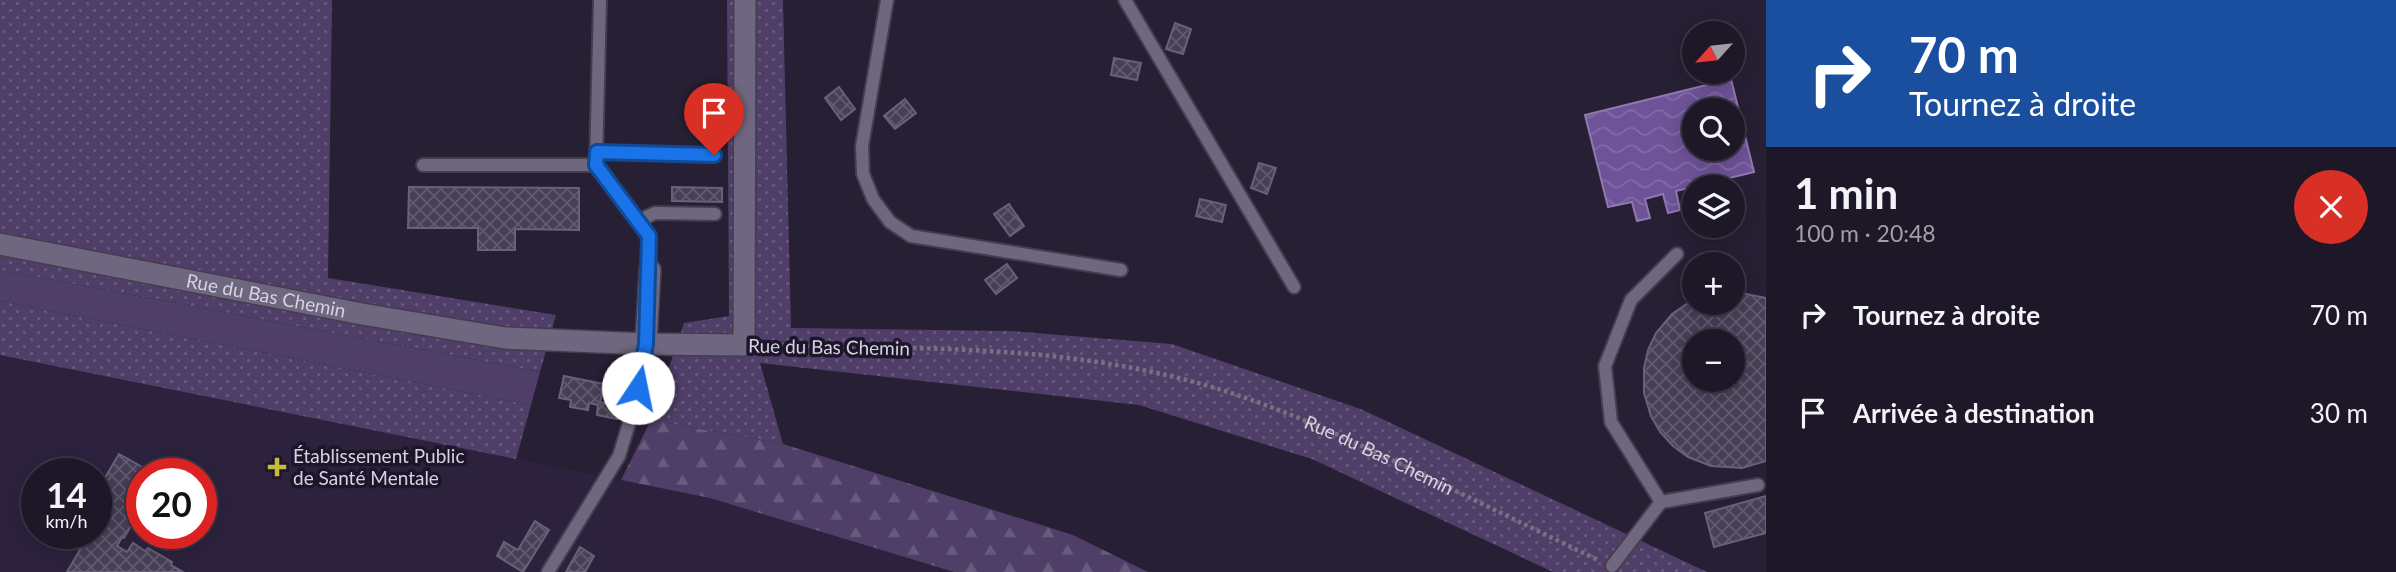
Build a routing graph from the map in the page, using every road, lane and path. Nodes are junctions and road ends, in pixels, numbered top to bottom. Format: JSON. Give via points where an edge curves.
{"nodes":[{"id":1,"x":600,"y":0,"type":"edge"},
{"id":2,"x":745,"y":0,"type":"edge"},
{"id":3,"x":887,"y":0,"type":"edge"},
{"id":4,"x":1125,"y":0,"type":"edge"},
{"id":5,"x":714,"y":155,"type":"dead end"},
{"id":6,"x":596,"y":158,"type":"junction"},
{"id":7,"x":423,"y":164,"type":"dead end"},
{"id":8,"x":715,"y":214,"type":"dead end"},
{"id":9,"x":638,"y":221,"type":"junction"},
{"id":10,"x":0,"y":244,"type":"edge"},
{"id":11,"x":1676,"y":254,"type":"dead end"},
{"id":12,"x":650,"y":270,"type":"joint"},
{"id":13,"x":1121,"y":270,"type":"dead end"},
{"id":14,"x":1294,"y":287,"type":"dead end"},
{"id":15,"x":646,"y":344,"type":"junction"},
{"id":16,"x":744,"y":345,"type":"junction"},
{"id":17,"x":1758,"y":485,"type":"dead end"},
{"id":18,"x":1661,"y":502,"type":"junction"},
{"id":19,"x":1612,"y":566,"type":"joint"},
{"id":20,"x":548,"y":572,"type":"edge"}],
"edges":[{"from":1,"to":6,"type":"lane"},
{"from":2,"to":16,"type":"street"},
{"from":3,"to":13,"type":"lane","via":[[862,146],[863,174],[873,200],[890,222],[911,236]]},
{"from":4,"to":14,"type":"lane"},
{"from":5,"to":6,"type":"lane"},
{"from":6,"to":7,"type":"lane"},
{"from":6,"to":9,"type":"lane"},
{"from":8,"to":9,"type":"lane","via":[[655,213]]},
{"from":9,"to":12,"type":"lane","via":[[649,236]]},
{"from":10,"to":15,"type":"street","name":"Rue du Bas Chemin","via":[[476,334]]},
{"from":11,"to":18,"type":"lane","via":[[1631,300],[1605,366],[1611,422]]},
{"from":12,"to":15,"type":"street"},
{"from":15,"to":16,"type":"street","name":"Rue du Bas Chemin"},
{"from":15,"to":20,"type":"lane","via":[[619,456]]},
{"from":16,"to":19,"type":"path","name":"Rue du Bas Chemin","via":[[1014,351],[1165,375],[1326,428]]},
{"from":17,"to":18,"type":"lane"},
{"from":18,"to":19,"type":"lane"}]}
